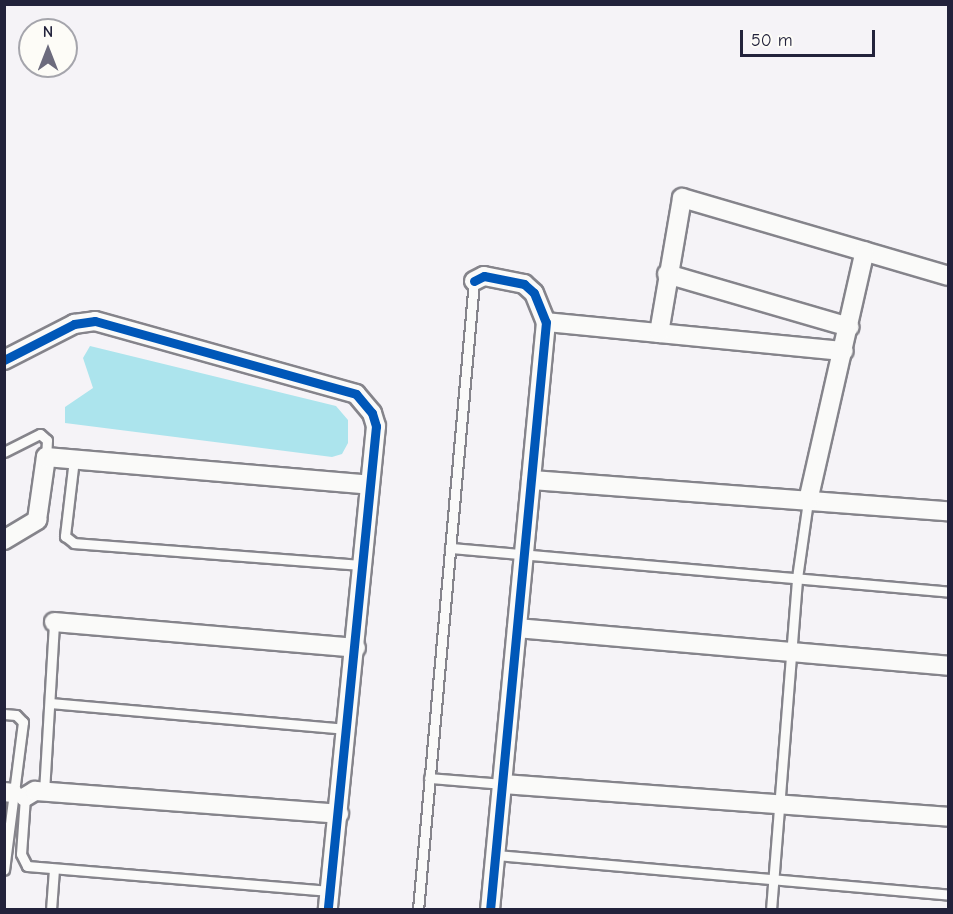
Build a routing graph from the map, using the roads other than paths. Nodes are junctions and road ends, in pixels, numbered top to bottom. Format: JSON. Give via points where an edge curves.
{"nodes":[{"id":1,"x":865,"y":251,"type":"junction"},
{"id":2,"x":667,"y":274,"type":"junction"},
{"id":3,"x":948,"y":276,"type":"edge"},
{"id":4,"x":474,"y":281,"type":"joint"},
{"id":5,"x":546,"y":322,"type":"junction"},
{"id":6,"x":849,"y":327,"type":"junction"},
{"id":7,"x":659,"y":333,"type":"junction"},
{"id":8,"x":844,"y":351,"type":"junction"},
{"id":9,"x":4,"y":360,"type":"edge"},
{"id":10,"x":4,"y":452,"type":"edge"},
{"id":11,"x":46,"y":457,"type":"junction"},
{"id":12,"x":74,"y":459,"type":"junction"},
{"id":13,"x":531,"y":480,"type":"junction"},
{"id":14,"x":370,"y":485,"type":"junction"},
{"id":15,"x":808,"y":501,"type":"junction"},
{"id":16,"x":948,"y":511,"type":"edge"},
{"id":17,"x":4,"y":540,"type":"edge"},
{"id":18,"x":450,"y":548,"type":"junction"},
{"id":19,"x":524,"y":554,"type":"junction"},
{"id":20,"x":363,"y":565,"type":"junction"},
{"id":21,"x":797,"y":578,"type":"junction"},
{"id":22,"x":948,"y":592,"type":"edge"},
{"id":23,"x":54,"y":622,"type":"joint"},
{"id":24,"x":517,"y":628,"type":"junction"},
{"id":25,"x":356,"y":648,"type":"junction"},
{"id":26,"x":791,"y":652,"type":"junction"},
{"id":27,"x":948,"y":666,"type":"edge"},
{"id":28,"x":50,"y":703,"type":"junction"},
{"id":29,"x":4,"y":714,"type":"edge"},
{"id":30,"x":347,"y":729,"type":"junction"},
{"id":31,"x":429,"y":777,"type":"junction"},
{"id":32,"x":502,"y":784,"type":"junction"},
{"id":33,"x":44,"y":792,"type":"junction"},
{"id":34,"x":14,"y":794,"type":"edge"},
{"id":35,"x":779,"y":805,"type":"junction"},
{"id":36,"x":339,"y":814,"type":"junction"},
{"id":37,"x":948,"y":818,"type":"edge"},
{"id":38,"x":495,"y":855,"type":"junction"},
{"id":39,"x":54,"y":869,"type":"junction"},
{"id":40,"x":4,"y":870,"type":"edge"},
{"id":41,"x":773,"y":879,"type":"junction"},
{"id":42,"x":330,"y":891,"type":"junction"},
{"id":43,"x":948,"y":895,"type":"edge"},
{"id":44,"x":51,"y":909,"type":"edge"},
{"id":45,"x":328,"y":909,"type":"edge"},
{"id":46,"x":418,"y":909,"type":"edge"},
{"id":47,"x":490,"y":909,"type":"edge"},
{"id":48,"x":771,"y":909,"type":"edge"}],
"edges":[{"from":1,"to":2,"type":"street","via":[[682,198]]},
{"from":1,"to":3,"type":"street"},
{"from":1,"to":6,"type":"street"},
{"from":2,"to":6,"type":"street"},
{"from":2,"to":7,"type":"street"},
{"from":4,"to":5,"type":"street","via":[[484,276],[524,284],[534,293]]},
{"from":4,"to":18,"type":"lane"},
{"from":5,"to":7,"type":"street"},
{"from":5,"to":13,"type":"street"},
{"from":6,"to":8,"type":"street"},
{"from":7,"to":8,"type":"street"},
{"from":8,"to":15,"type":"street"},
{"from":9,"to":14,"type":"street","via":[[74,324],[94,321],[356,394],[363,398],[376,426]]},
{"from":10,"to":11,"type":"lane","via":[[40,434],[47,440]]},
{"from":11,"to":12,"type":"street"},
{"from":11,"to":17,"type":"street","via":[[37,520]]},
{"from":12,"to":14,"type":"street"},
{"from":12,"to":20,"type":"lane","via":[[65,536],[74,543]]},
{"from":13,"to":15,"type":"street"},
{"from":13,"to":19,"type":"street"},
{"from":14,"to":20,"type":"street"},
{"from":15,"to":16,"type":"street"},
{"from":15,"to":21,"type":"lane"},
{"from":18,"to":19,"type":"lane"},
{"from":18,"to":31,"type":"lane"},
{"from":19,"to":21,"type":"lane"},
{"from":19,"to":24,"type":"street"},
{"from":20,"to":25,"type":"street"},
{"from":21,"to":22,"type":"lane"},
{"from":21,"to":26,"type":"lane"},
{"from":23,"to":25,"type":"street"},
{"from":23,"to":28,"type":"lane"},
{"from":24,"to":26,"type":"street"},
{"from":24,"to":32,"type":"street"},
{"from":25,"to":30,"type":"street"},
{"from":26,"to":27,"type":"street"},
{"from":26,"to":35,"type":"lane"},
{"from":28,"to":30,"type":"lane"},
{"from":28,"to":33,"type":"lane"},
{"from":29,"to":34,"type":"lane","via":[[16,715],[23,722]]},
{"from":30,"to":36,"type":"street"},
{"from":31,"to":32,"type":"lane"},
{"from":31,"to":46,"type":"lane"},
{"from":32,"to":35,"type":"street"},
{"from":32,"to":38,"type":"street"},
{"from":33,"to":34,"type":"street"},
{"from":33,"to":36,"type":"street"},
{"from":34,"to":39,"type":"lane","via":[[22,861],[27,866]]},
{"from":34,"to":40,"type":"lane"},
{"from":35,"to":37,"type":"street"},
{"from":35,"to":41,"type":"lane"},
{"from":36,"to":42,"type":"street"},
{"from":38,"to":41,"type":"lane"},
{"from":38,"to":47,"type":"street"},
{"from":39,"to":42,"type":"lane"},
{"from":39,"to":44,"type":"lane"},
{"from":41,"to":43,"type":"lane"},
{"from":41,"to":48,"type":"lane"},
{"from":42,"to":45,"type":"street"}]}
